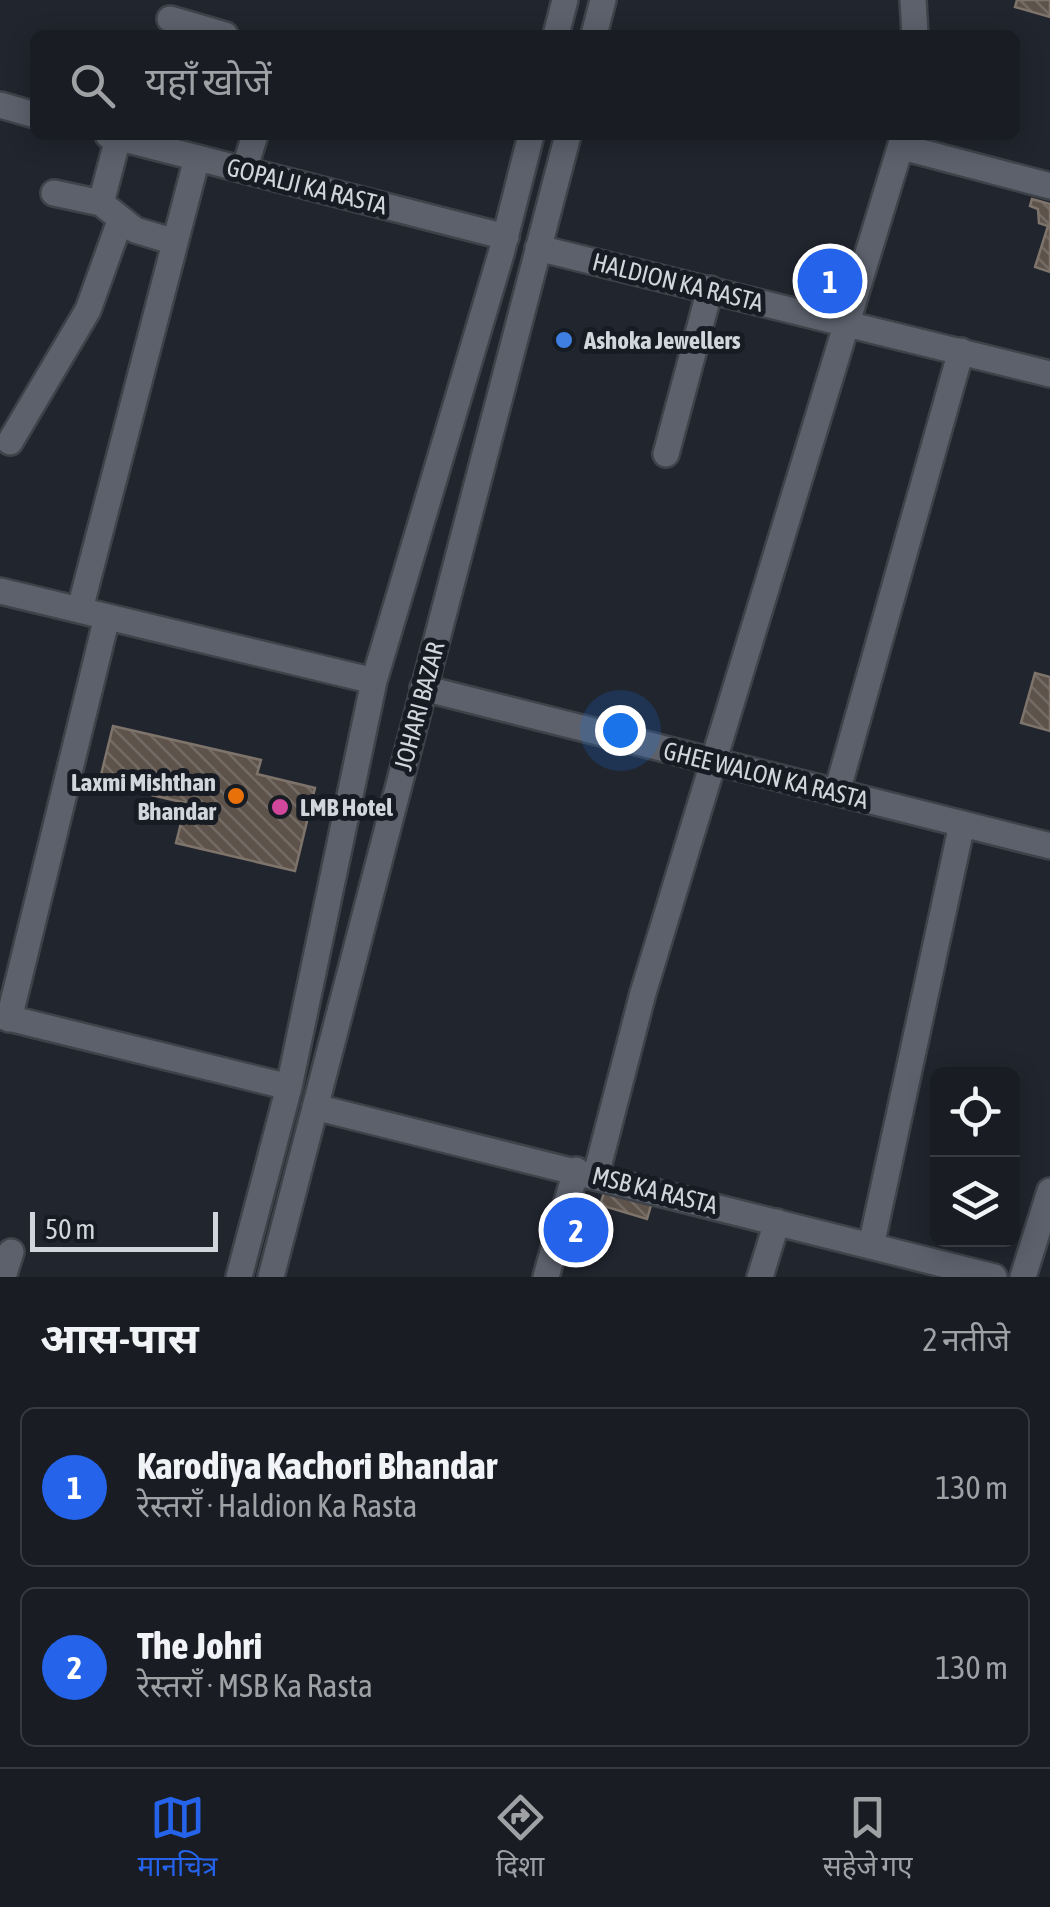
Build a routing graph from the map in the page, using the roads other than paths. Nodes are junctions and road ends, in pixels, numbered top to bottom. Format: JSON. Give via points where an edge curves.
{"nodes":[{"id":1,"x":565,"y":0,"type":"edge"},
{"id":2,"x":603,"y":0,"type":"edge"},
{"id":3,"x":912,"y":0,"type":"edge"},
{"id":4,"x":170,"y":19,"type":"dead end"},
{"id":5,"x":208,"y":30,"type":"edge"},
{"id":6,"x":557,"y":30,"type":"edge"},
{"id":7,"x":595,"y":30,"type":"edge"},
{"id":8,"x":915,"y":30,"type":"edge"},
{"id":9,"x":0,"y":105,"type":"edge"},
{"id":10,"x":30,"y":113,"type":"edge"},
{"id":11,"x":113,"y":140,"type":"edge"},
{"id":12,"x":128,"y":140,"type":"edge"},
{"id":13,"x":253,"y":140,"type":"edge"},
{"id":14,"x":530,"y":140,"type":"edge"},
{"id":15,"x":567,"y":140,"type":"edge"},
{"id":16,"x":903,"y":141,"type":"edge"},
{"id":17,"x":197,"y":158,"type":"junction"},
{"id":18,"x":244,"y":170,"type":"junction"},
{"id":19,"x":1050,"y":186,"type":"edge"},
{"id":20,"x":54,"y":193,"type":"dead end"},
{"id":21,"x":110,"y":212,"type":"junction"},
{"id":22,"x":506,"y":238,"type":"junction"},
{"id":23,"x":176,"y":242,"type":"junction"},
{"id":24,"x":538,"y":248,"type":"junction"},
{"id":25,"x":710,"y":289,"type":"junction"},
{"id":26,"x":844,"y":322,"type":"junction"},
{"id":27,"x":961,"y":351,"type":"junction"},
{"id":28,"x":1050,"y":374,"type":"edge"},
{"id":29,"x":10,"y":442,"type":"dead end"},
{"id":30,"x":666,"y":454,"type":"dead end"},
{"id":31,"x":0,"y":591,"type":"edge"},
{"id":32,"x":80,"y":608,"type":"junction"},
{"id":33,"x":107,"y":617,"type":"junction"},
{"id":34,"x":374,"y":681,"type":"junction"},
{"id":35,"x":423,"y":688,"type":"junction"},
{"id":36,"x":716,"y":764,"type":"junction"},
{"id":37,"x":838,"y":792,"type":"junction"},
{"id":38,"x":962,"y":824,"type":"junction"},
{"id":39,"x":1050,"y":846,"type":"edge"},
{"id":40,"x":4,"y":1018,"type":"edge"},
{"id":41,"x":289,"y":1087,"type":"junction"},
{"id":42,"x":315,"y":1107,"type":"junction"},
{"id":43,"x":586,"y":1172,"type":"junction"},
{"id":44,"x":1050,"y":1192,"type":"edge"},
{"id":45,"x":778,"y":1222,"type":"junction"},
{"id":46,"x":871,"y":1246,"type":"junction"},
{"id":47,"x":11,"y":1252,"type":"dead end"},
{"id":48,"x":3,"y":1277,"type":"edge"},
{"id":49,"x":239,"y":1277,"type":"edge"},
{"id":50,"x":271,"y":1277,"type":"edge"},
{"id":51,"x":546,"y":1277,"type":"edge"},
{"id":52,"x":760,"y":1277,"type":"edge"},
{"id":53,"x":994,"y":1277,"type":"edge"},
{"id":54,"x":1023,"y":1277,"type":"edge"}],
"edges":[{"from":1,"to":6,"type":"street"},
{"from":2,"to":7,"type":"street"},
{"from":3,"to":8,"type":"street"},
{"from":4,"to":5,"type":"street"},
{"from":9,"to":10,"type":"street"},
{"from":11,"to":21,"type":"street"},
{"from":12,"to":17,"type":"street","name":"GOPALJI KA RASTA"},
{"from":13,"to":18,"type":"street"},
{"from":14,"to":22,"type":"street","name":"JOHARI BAZAR"},
{"from":15,"to":24,"type":"street","name":"JOHARI BAZAR"},
{"from":16,"to":19,"type":"street"},
{"from":16,"to":26,"type":"street"},
{"from":17,"to":18,"type":"street","name":"GOPALJI KA RASTA"},
{"from":17,"to":23,"type":"street"},
{"from":18,"to":22,"type":"street","name":"GOPALJI KA RASTA"},
{"from":20,"to":21,"type":"street"},
{"from":21,"to":23,"type":"street"},
{"from":21,"to":29,"type":"street","via":[[88,310]]},
{"from":22,"to":34,"type":"street","name":"JOHARI BAZAR"},
{"from":23,"to":32,"type":"street"},
{"from":24,"to":25,"type":"street","name":"HALDION KA RASTA"},
{"from":24,"to":35,"type":"street","name":"JOHARI BAZAR"},
{"from":25,"to":26,"type":"street","name":"HALDION KA RASTA"},
{"from":25,"to":30,"type":"street"},
{"from":26,"to":27,"type":"street","name":"HALDION KA RASTA"},
{"from":26,"to":36,"type":"street"},
{"from":27,"to":28,"type":"street","name":"HALDION KA RASTA"},
{"from":27,"to":37,"type":"street"},
{"from":31,"to":32,"type":"street"},
{"from":32,"to":33,"type":"street"},
{"from":33,"to":34,"type":"street"},
{"from":33,"to":40,"type":"street"},
{"from":34,"to":41,"type":"street","name":"JOHARI BAZAR"},
{"from":35,"to":36,"type":"street","name":"GHEE WALON KA RASTA"},
{"from":35,"to":42,"type":"street","name":"JOHARI BAZAR"},
{"from":36,"to":37,"type":"street","name":"GHEE WALON KA RASTA"},
{"from":36,"to":43,"type":"street"},
{"from":37,"to":38,"type":"street","name":"GHEE WALON KA RASTA"},
{"from":38,"to":39,"type":"street","name":"GHEE WALON KA RASTA"},
{"from":38,"to":46,"type":"street"},
{"from":40,"to":41,"type":"street"},
{"from":41,"to":49,"type":"street","name":"JOHARI BAZAR"},
{"from":42,"to":43,"type":"street","name":"MSB KA RASTA"},
{"from":42,"to":50,"type":"street","name":"JOHARI BAZAR"},
{"from":43,"to":45,"type":"street","name":"MSB KA RASTA"},
{"from":43,"to":51,"type":"street"},
{"from":44,"to":54,"type":"street"},
{"from":45,"to":46,"type":"street","name":"MSB KA RASTA"},
{"from":45,"to":52,"type":"street"},
{"from":46,"to":53,"type":"street","name":"MSB KA RASTA"},
{"from":47,"to":48,"type":"street"}]}
